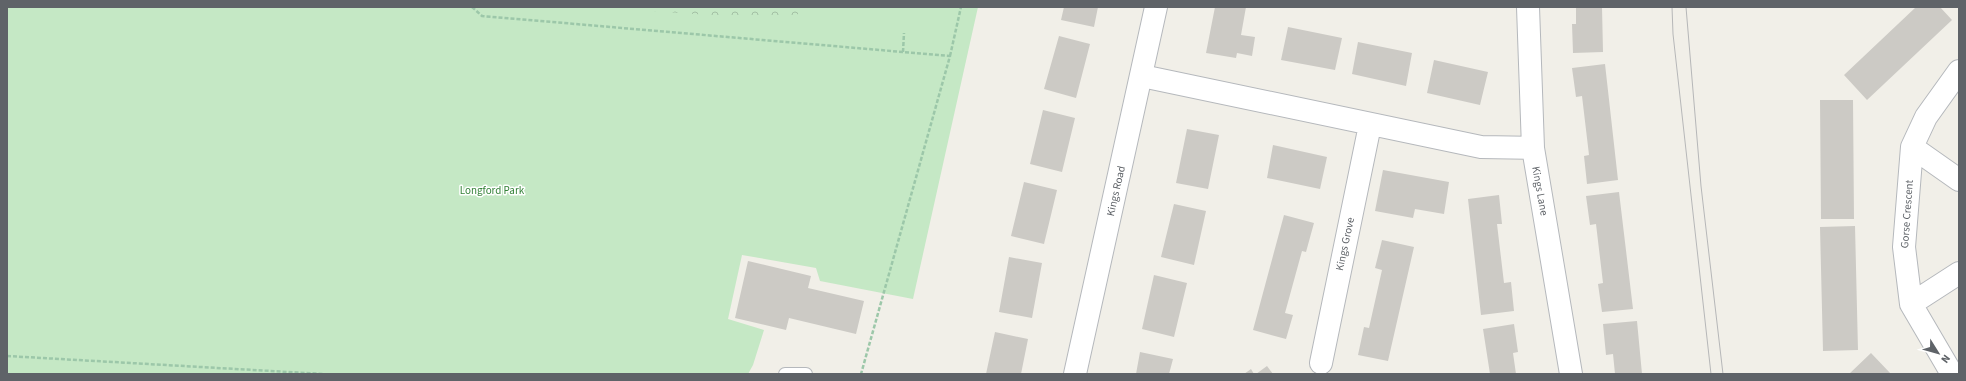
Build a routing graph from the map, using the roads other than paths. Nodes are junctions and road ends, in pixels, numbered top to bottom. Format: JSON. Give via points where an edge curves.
{"nodes":[{"id":1,"x":1156,"y":7,"type":"edge"},
{"id":2,"x":1528,"y":7,"type":"edge"},
{"id":3,"x":1959,"y":71,"type":"edge"},
{"id":4,"x":1142,"y":76,"type":"junction"},
{"id":5,"x":1370,"y":124,"type":"junction"},
{"id":6,"x":1912,"y":147,"type":"junction"},
{"id":7,"x":1533,"y":148,"type":"junction"},
{"id":8,"x":1959,"y":180,"type":"edge"},
{"id":9,"x":1959,"y":273,"type":"edge"},
{"id":10,"x":1911,"y":304,"type":"junction"},
{"id":11,"x":1321,"y":363,"type":"dead end"},
{"id":12,"x":785,"y":374,"type":"edge"},
{"id":13,"x":806,"y":374,"type":"edge"},
{"id":14,"x":1075,"y":374,"type":"edge"},
{"id":15,"x":1571,"y":374,"type":"edge"},
{"id":16,"x":1952,"y":374,"type":"edge"}],
"edges":[{"from":1,"to":4,"type":"street","name":"Kings Road"},
{"from":2,"to":7,"type":"street","name":"Kings Lane"},
{"from":3,"to":6,"type":"street","name":"Gorse Crescent","via":[[1926,117]]},
{"from":4,"to":5,"type":"street"},
{"from":4,"to":14,"type":"street","name":"Kings Road"},
{"from":5,"to":7,"type":"street","via":[[1481,147]]},
{"from":5,"to":11,"type":"street","name":"Kings Grove"},
{"from":6,"to":8,"type":"street"},
{"from":6,"to":10,"type":"street","name":"Gorse Crescent","via":[[1904,247]]},
{"from":7,"to":15,"type":"street","name":"Kings Lane"},
{"from":9,"to":10,"type":"street"},
{"from":10,"to":16,"type":"street","name":"Gorse Crescent"},
{"from":12,"to":13,"type":"lane"}]}
